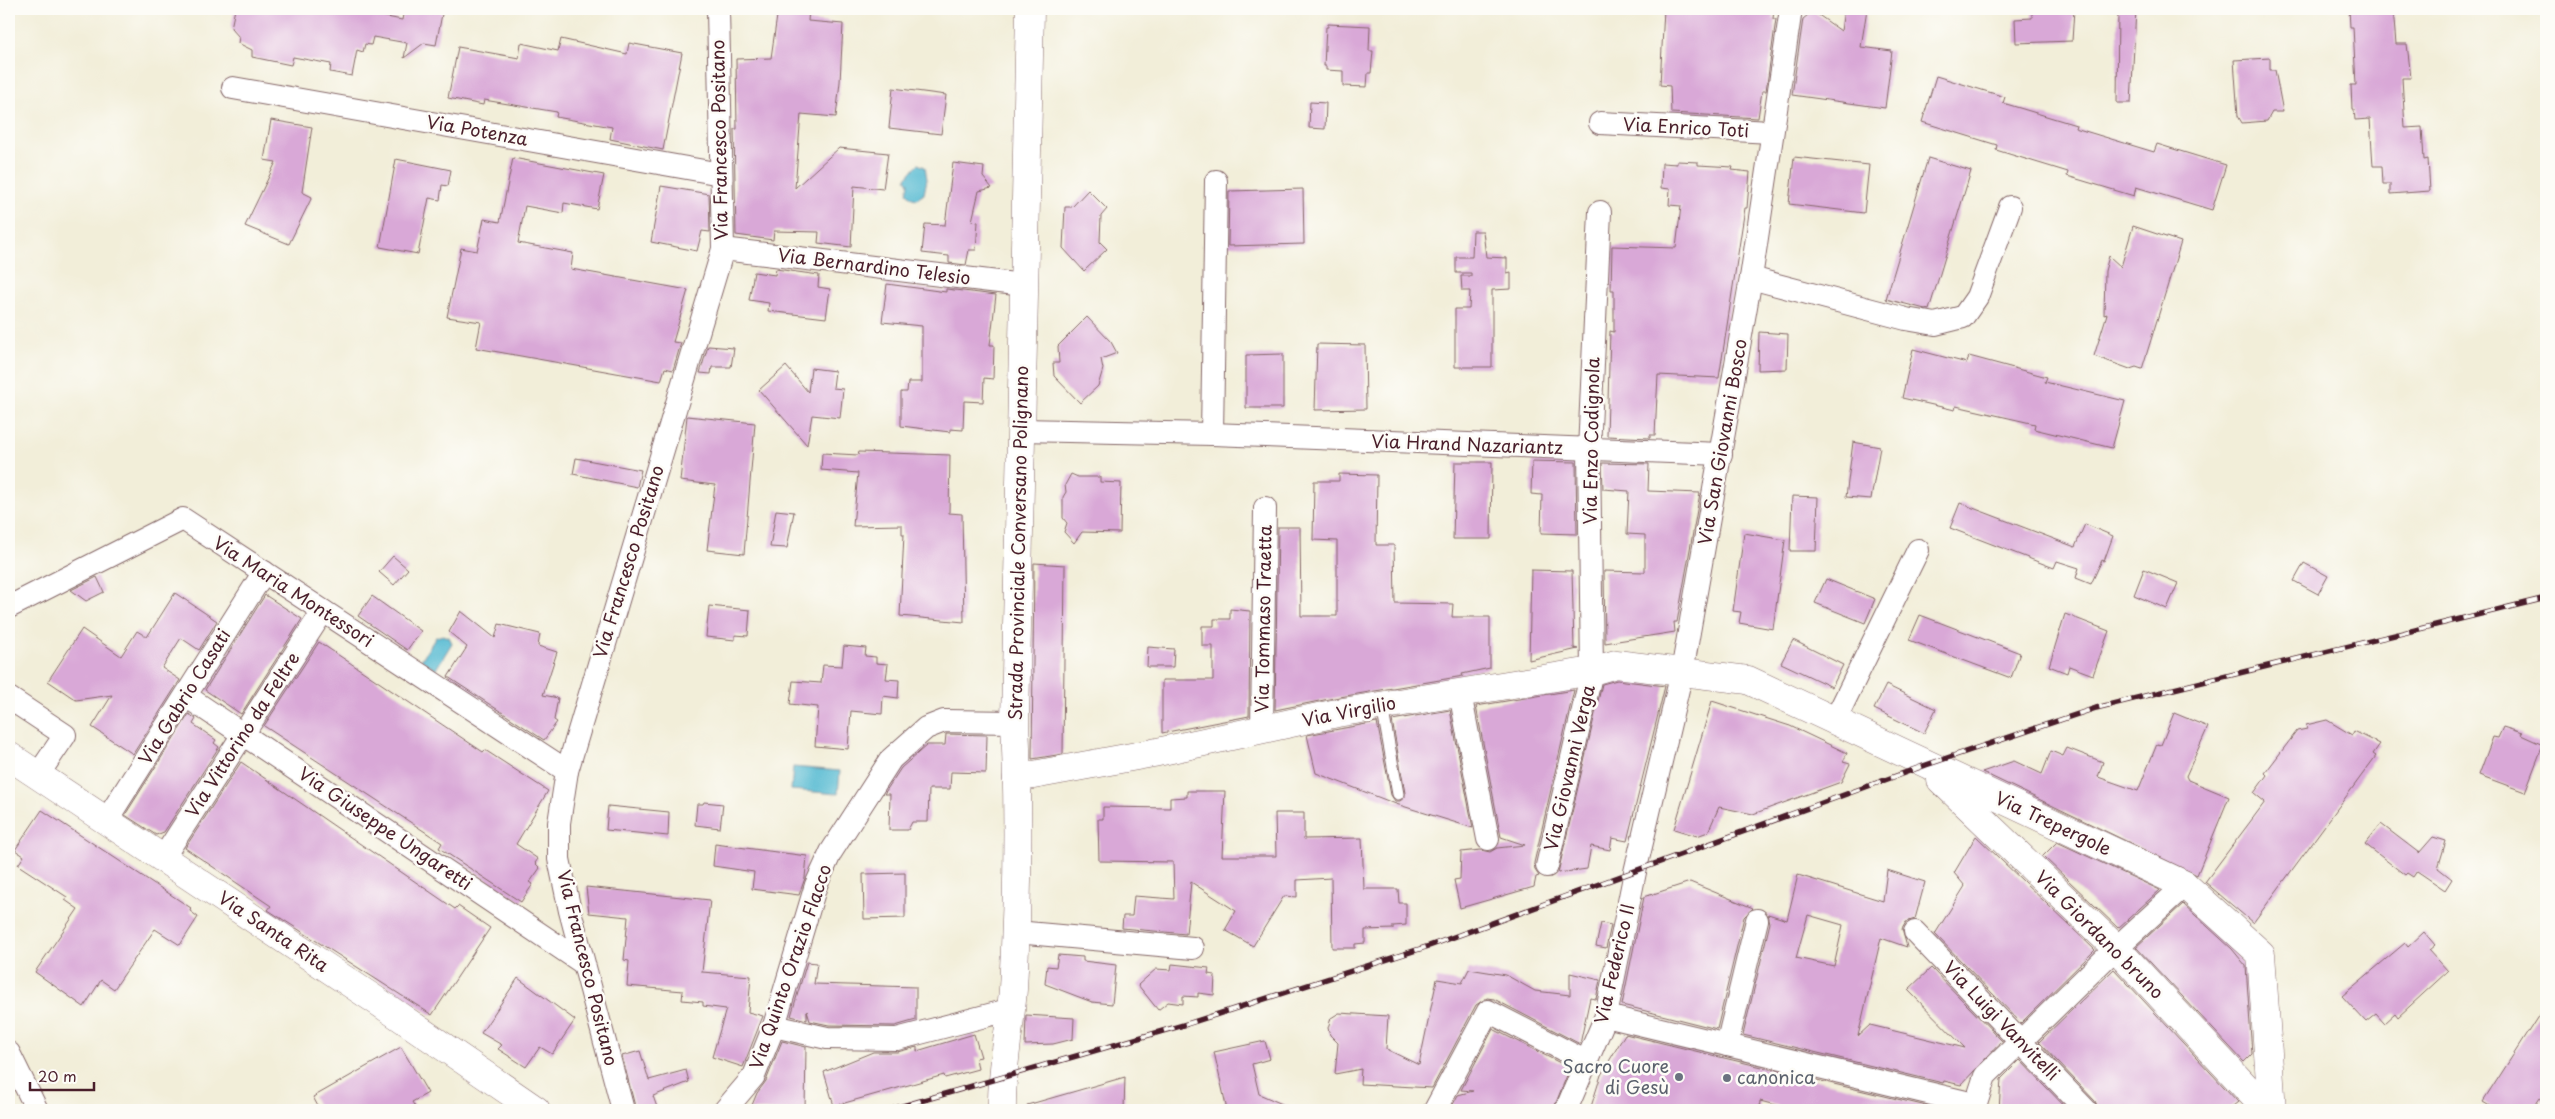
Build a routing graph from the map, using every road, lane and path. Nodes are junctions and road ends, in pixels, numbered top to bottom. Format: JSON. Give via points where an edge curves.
{"nodes":[{"id":1,"x":718,"y":9,"type":"edge"},
{"id":2,"x":1030,"y":9,"type":"edge"},
{"id":3,"x":1791,"y":9,"type":"edge"},
{"id":4,"x":233,"y":88,"type":"dead end"},
{"id":5,"x":1600,"y":123,"type":"dead end"},
{"id":6,"x":1771,"y":132,"type":"junction"},
{"id":7,"x":721,"y":174,"type":"junction"},
{"id":8,"x":1216,"y":181,"type":"dead end"},
{"id":9,"x":2010,"y":208,"type":"dead end"},
{"id":10,"x":1600,"y":212,"type":"dead end"},
{"id":11,"x":723,"y":249,"type":"junction"},
{"id":12,"x":1751,"y":278,"type":"junction"},
{"id":13,"x":1024,"y":285,"type":"junction"},
{"id":14,"x":1021,"y":430,"type":"junction"},
{"id":15,"x":1212,"y":434,"type":"junction"},
{"id":16,"x":1589,"y":450,"type":"junction"},
{"id":17,"x":1721,"y":454,"type":"junction"},
{"id":18,"x":1265,"y":508,"type":"dead end"},
{"id":19,"x":1918,"y":550,"type":"dead end"},
{"id":20,"x":264,"y":572,"type":"junction"},
{"id":21,"x":9,"y":607,"type":"edge"},
{"id":22,"x":323,"y":611,"type":"junction"},
{"id":23,"x":1592,"y":671,"type":"junction"},
{"id":24,"x":1682,"y":672,"type":"junction"},
{"id":25,"x":1460,"y":693,"type":"junction"},
{"id":26,"x":186,"y":696,"type":"junction"},
{"id":27,"x":9,"y":698,"type":"edge"},
{"id":28,"x":1382,"y":706,"type":"junction"},
{"id":29,"x":1015,"y":722,"type":"junction"},
{"id":30,"x":1834,"y":722,"type":"junction"},
{"id":31,"x":1262,"y":730,"type":"junction"},
{"id":32,"x":244,"y":735,"type":"junction"},
{"id":33,"x":10,"y":762,"type":"edge"},
{"id":34,"x":1926,"y":765,"type":"junction"},
{"id":35,"x":566,"y":772,"type":"junction"},
{"id":36,"x":38,"y":775,"type":"junction"},
{"id":37,"x":1017,"y":778,"type":"junction"},
{"id":38,"x":1398,"y":794,"type":"dead end"},
{"id":39,"x":106,"y":821,"type":"junction"},
{"id":40,"x":1488,"y":839,"type":"dead end"},
{"id":41,"x":163,"y":858,"type":"junction"},
{"id":42,"x":1547,"y":866,"type":"dead end"},
{"id":43,"x":1635,"y":872,"type":"joint"},
{"id":44,"x":2184,"y":885,"type":"junction"},
{"id":45,"x":1757,"y":920,"type":"dead end"},
{"id":46,"x":1016,"y":932,"type":"junction"},
{"id":47,"x":1915,"y":932,"type":"dead end"},
{"id":48,"x":1193,"y":948,"type":"dead end"},
{"id":49,"x":2116,"y":948,"type":"junction"},
{"id":50,"x":583,"y":963,"type":"junction"},
{"id":51,"x":1012,"y":1009,"type":"junction"},
{"id":52,"x":1606,"y":1016,"type":"junction"},
{"id":53,"x":774,"y":1026,"type":"junction"},
{"id":54,"x":2021,"y":1040,"type":"junction"},
{"id":55,"x":1727,"y":1045,"type":"junction"},
{"id":56,"x":9,"y":1053,"type":"edge"},
{"id":57,"x":1586,"y":1062,"type":"junction"},
{"id":58,"x":1974,"y":1107,"type":"edge"},
{"id":59,"x":37,"y":1110,"type":"edge"},
{"id":60,"x":536,"y":1110,"type":"edge"},
{"id":61,"x":623,"y":1110,"type":"edge"},
{"id":62,"x":725,"y":1110,"type":"edge"},
{"id":63,"x":1002,"y":1110,"type":"edge"},
{"id":64,"x":1435,"y":1110,"type":"edge"},
{"id":65,"x":1566,"y":1110,"type":"edge"},
{"id":66,"x":2086,"y":1110,"type":"edge"},
{"id":67,"x":2267,"y":1110,"type":"edge"},
{"id":68,"x":2272,"y":1110,"type":"edge"}],
"edges":[{"from":1,"to":7,"type":"street","name":"Via Francesco Positano"},
{"from":2,"to":13,"type":"street","name":"Strada Provinciale Conversano Polignano"},
{"from":3,"to":6,"type":"street","name":"Via San Giovanni Bosco"},
{"from":4,"to":7,"type":"street","name":"Via Potenza"},
{"from":5,"to":6,"type":"street","name":"Via Enrico Toti"},
{"from":6,"to":12,"type":"street","name":"Via San Giovanni Bosco"},
{"from":7,"to":11,"type":"street","name":"Via Francesco Positano"},
{"from":8,"to":15,"type":"street"},
{"from":9,"to":12,"type":"street","via":[[1977,297],[1963,317],[1935,324],[1906,319]]},
{"from":10,"to":16,"type":"street","name":"Via Enzo Codignola"},
{"from":11,"to":13,"type":"street","name":"Via Bernardino Telesio"},
{"from":11,"to":35,"type":"street","name":"Via Francesco Positano"},
{"from":12,"to":17,"type":"street","name":"Via San Giovanni Bosco"},
{"from":13,"to":14,"type":"street","name":"Strada Provinciale Conversano Polignano"},
{"from":14,"to":15,"type":"street","name":"Via Hrand Nazariantz"},
{"from":14,"to":29,"type":"street","name":"Strada Provinciale Conversano Polignano"},
{"from":15,"to":16,"type":"street","name":"Via Hrand Nazariantz"},
{"from":16,"to":17,"type":"street","name":"Via Hrand Nazariantz"},
{"from":16,"to":23,"type":"street","name":"Via Enzo Codignola"},
{"from":17,"to":24,"type":"street","name":"Via San Giovanni Bosco"},
{"from":18,"to":31,"type":"street","name":"Via Tommaso Traetta"},
{"from":19,"to":30,"type":"street"},
{"from":20,"to":21,"type":"street","name":"Via Maria Montessori","via":[[183,519]]},
{"from":20,"to":22,"type":"street","name":"Via Maria Montessori"},
{"from":20,"to":26,"type":"street","name":"Via Gabrio Casati"},
{"from":22,"to":32,"type":"street","name":"Via Vittorino da Feltre"},
{"from":22,"to":35,"type":"street","name":"Via Maria Montessori"},
{"from":23,"to":24,"type":"street","name":"Via Virgilio","via":[[1616,664]]},
{"from":23,"to":25,"type":"street","name":"Via Virgilio"},
{"from":23,"to":42,"type":"street","name":"Via Giovanni Verga"},
{"from":24,"to":30,"type":"street","name":"Via Trepergole","via":[[1748,680]]},
{"from":24,"to":43,"type":"street","name":"Via San Giovanni Bosco"},
{"from":25,"to":28,"type":"street","name":"Via Virgilio"},
{"from":25,"to":40,"type":"street"},
{"from":26,"to":32,"type":"street","name":"Via Giuseppe Ungaretti"},
{"from":26,"to":39,"type":"street","name":"Via Gabrio Casati"},
{"from":27,"to":36,"type":"street","via":[[65,735]]},
{"from":28,"to":31,"type":"street","name":"Via Virgilio"},
{"from":28,"to":38,"type":"lane"},
{"from":29,"to":37,"type":"street","name":"Strada Provinciale Conversano Polignano"},
{"from":29,"to":53,"type":"street","name":"Via Quinto Orazio Flacco","via":[[944,721],[926,728],[890,760],[831,852],[816,885]]},
{"from":30,"to":34,"type":"street","name":"Via Trepergole"},
{"from":31,"to":37,"type":"street","name":"Via Virgilio"},
{"from":32,"to":41,"type":"street","name":"Via Vittorino da Feltre"},
{"from":32,"to":50,"type":"street","name":"Via Giuseppe Ungaretti"},
{"from":33,"to":36,"type":"street","name":"Via Santa Rita"},
{"from":34,"to":44,"type":"street","name":"Via Trepergole"},
{"from":34,"to":49,"type":"street","name":"Via Giordano bruno"},
{"from":35,"to":50,"type":"street","name":"Via Francesco Positano","via":[[559,823],[560,859]]},
{"from":36,"to":39,"type":"street","name":"Via Santa Rita"},
{"from":37,"to":46,"type":"street","name":"Strada Provinciale Conversano Polignano"},
{"from":39,"to":41,"type":"street","name":"Via Santa Rita"},
{"from":41,"to":60,"type":"street","name":"Via Santa Rita"},
{"from":43,"to":52,"type":"street","name":"Via Federico II"},
{"from":44,"to":49,"type":"street"},
{"from":44,"to":68,"type":"street","name":"Via Trepergole","via":[[2261,954]]},
{"from":45,"to":55,"type":"street"},
{"from":46,"to":48,"type":"street"},
{"from":46,"to":51,"type":"street","name":"Strada Provinciale Conversano Polignano"},
{"from":47,"to":54,"type":"street","name":"Via Luigi Vanvitelli"},
{"from":49,"to":54,"type":"street"},
{"from":49,"to":67,"type":"street","name":"Via Giordano bruno"},
{"from":50,"to":61,"type":"street","name":"Via Francesco Positano"},
{"from":51,"to":53,"type":"street","via":[[897,1039],[827,1038]]},
{"from":51,"to":63,"type":"street","name":"Strada Provinciale Conversano Polignano","via":[[1001,1077]]},
{"from":52,"to":55,"type":"street"},
{"from":52,"to":57,"type":"street","name":"Via Federico II"},
{"from":53,"to":62,"type":"street","name":"Via Quinto Orazio Flacco","via":[[754,1076]]},
{"from":54,"to":58,"type":"street","via":[[1985,1076]]},
{"from":54,"to":66,"type":"street","name":"Via Luigi Vanvitelli"},
{"from":55,"to":58,"type":"street"},
{"from":56,"to":59,"type":"street"},
{"from":57,"to":64,"type":"street","via":[[1488,1011]]},
{"from":57,"to":65,"type":"street","name":"Via Federico II"}]}
